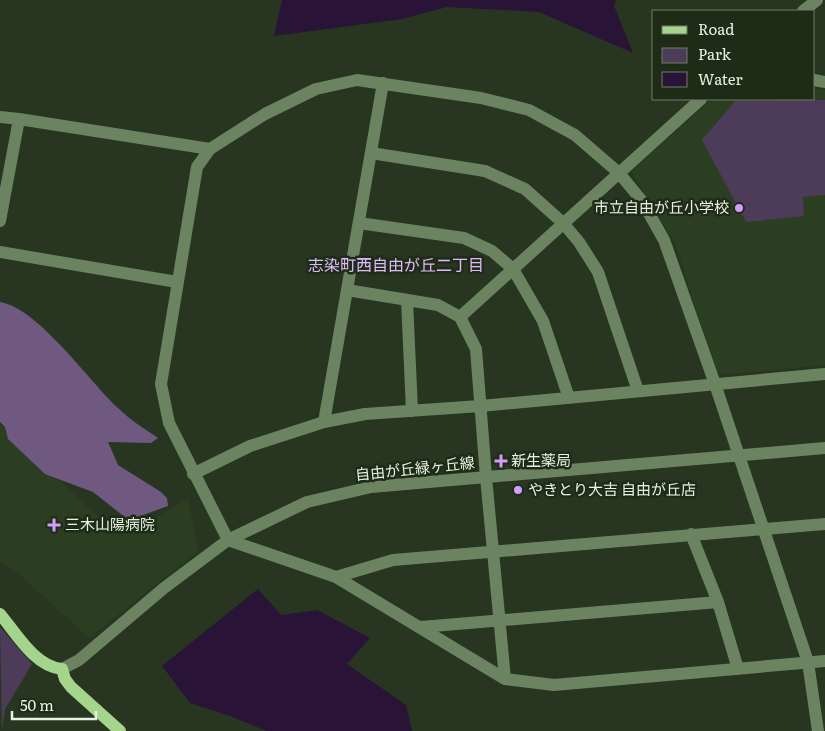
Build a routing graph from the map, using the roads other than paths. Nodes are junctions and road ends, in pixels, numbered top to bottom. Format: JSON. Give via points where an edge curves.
{"nodes":[{"id":1,"x":817,"y":0,"type":"edge"},
{"id":2,"x":804,"y":10,"type":"edge"},
{"id":3,"x":383,"y":83,"type":"junction"},
{"id":4,"x":699,"y":100,"type":"edge"},
{"id":5,"x":0,"y":117,"type":"edge"},
{"id":6,"x":19,"y":119,"type":"junction"},
{"id":7,"x":210,"y":148,"type":"junction"},
{"id":8,"x":371,"y":153,"type":"junction"},
{"id":9,"x":619,"y":173,"type":"junction"},
{"id":10,"x":0,"y":221,"type":"edge"},
{"id":11,"x":359,"y":222,"type":"junction"},
{"id":12,"x":563,"y":223,"type":"junction"},
{"id":13,"x":0,"y":252,"type":"edge"},
{"id":14,"x":513,"y":269,"type":"junction"},
{"id":15,"x":177,"y":282,"type":"junction"},
{"id":16,"x":347,"y":290,"type":"junction"},
{"id":17,"x":407,"y":300,"type":"junction"},
{"id":18,"x":460,"y":317,"type":"junction"},
{"id":19,"x":825,"y":374,"type":"edge"},
{"id":20,"x":716,"y":384,"type":"junction"},
{"id":21,"x":638,"y":391,"type":"junction"},
{"id":22,"x":569,"y":398,"type":"junction"},
{"id":23,"x":480,"y":406,"type":"junction"},
{"id":24,"x":412,"y":411,"type":"junction"},
{"id":25,"x":324,"y":422,"type":"junction"},
{"id":26,"x":825,"y":448,"type":"edge"},
{"id":27,"x":741,"y":456,"type":"junction"},
{"id":28,"x":193,"y":474,"type":"junction"},
{"id":29,"x":486,"y":478,"type":"junction"},
{"id":30,"x":825,"y":524,"type":"edge"},
{"id":31,"x":764,"y":527,"type":"junction"},
{"id":32,"x":691,"y":534,"type":"junction"},
{"id":33,"x":228,"y":540,"type":"junction"},
{"id":34,"x":493,"y":552,"type":"junction"},
{"id":35,"x":336,"y":577,"type":"junction"},
{"id":36,"x":718,"y":602,"type":"junction"},
{"id":37,"x":0,"y":614,"type":"edge"},
{"id":38,"x":500,"y":622,"type":"junction"},
{"id":39,"x":421,"y":627,"type":"junction"},
{"id":40,"x":825,"y":661,"type":"edge"},
{"id":41,"x":808,"y":662,"type":"junction"},
{"id":42,"x":62,"y":669,"type":"junction"},
{"id":43,"x":738,"y":669,"type":"junction"},
{"id":44,"x":505,"y":679,"type":"junction"},
{"id":45,"x":120,"y":731,"type":"edge"},
{"id":46,"x":818,"y":731,"type":"edge"}],
"edges":[{"from":1,"to":2,"type":"street"},
{"from":3,"to":7,"type":"street","via":[[357,80],[316,89],[265,114]]},
{"from":3,"to":8,"type":"street"},
{"from":3,"to":9,"type":"street","via":[[481,98],[529,110],[575,135]]},
{"from":4,"to":9,"type":"street"},
{"from":5,"to":6,"type":"street"},
{"from":6,"to":7,"type":"street"},
{"from":6,"to":10,"type":"street"},
{"from":7,"to":15,"type":"street","via":[[197,167]]},
{"from":8,"to":11,"type":"street"},
{"from":8,"to":12,"type":"street","via":[[485,171],[525,189]]},
{"from":9,"to":12,"type":"street"},
{"from":9,"to":20,"type":"street","via":[[642,201],[664,240]]},
{"from":11,"to":14,"type":"street","via":[[464,238],[492,251]]},
{"from":11,"to":16,"type":"street"},
{"from":12,"to":14,"type":"street"},
{"from":12,"to":21,"type":"street","via":[[598,272]]},
{"from":13,"to":15,"type":"street"},
{"from":14,"to":18,"type":"street"},
{"from":14,"to":22,"type":"street","via":[[543,320]]},
{"from":15,"to":28,"type":"street","via":[[161,384],[169,423]]},
{"from":16,"to":17,"type":"street"},
{"from":16,"to":25,"type":"street"},
{"from":17,"to":18,"type":"street","via":[[438,305]]},
{"from":17,"to":24,"type":"street"},
{"from":18,"to":23,"type":"street","via":[[476,349]]},
{"from":19,"to":20,"type":"street"},
{"from":20,"to":21,"type":"street"},
{"from":20,"to":27,"type":"street"},
{"from":21,"to":22,"type":"street"},
{"from":22,"to":23,"type":"street"},
{"from":23,"to":24,"type":"street"},
{"from":23,"to":29,"type":"street"},
{"from":24,"to":25,"type":"street","via":[[364,414]]},
{"from":25,"to":28,"type":"street","via":[[250,446]]},
{"from":26,"to":27,"type":"street","name":"自由が丘緑ヶ丘線"},
{"from":27,"to":29,"type":"street","name":"自由が丘緑ヶ丘線"},
{"from":27,"to":31,"type":"street"},
{"from":28,"to":33,"type":"street"},
{"from":29,"to":33,"type":"street","name":"自由が丘緑ヶ丘線","via":[[371,487],[316,500]]},
{"from":29,"to":34,"type":"street"},
{"from":30,"to":31,"type":"street"},
{"from":31,"to":32,"type":"street"},
{"from":31,"to":41,"type":"street"},
{"from":32,"to":34,"type":"street"},
{"from":32,"to":36,"type":"street"},
{"from":33,"to":35,"type":"street"},
{"from":33,"to":42,"type":"street","name":"自由が丘緑ヶ丘線","via":[[164,588],[79,660]]},
{"from":34,"to":35,"type":"street","via":[[393,560]]},
{"from":34,"to":38,"type":"street"},
{"from":35,"to":39,"type":"street"},
{"from":36,"to":38,"type":"street"},
{"from":36,"to":43,"type":"street"},
{"from":37,"to":42,"type":"main road","via":[[38,658],[46,665]]},
{"from":38,"to":39,"type":"street"},
{"from":38,"to":44,"type":"street"},
{"from":39,"to":44,"type":"street"},
{"from":40,"to":41,"type":"street"},
{"from":41,"to":43,"type":"street"},
{"from":41,"to":46,"type":"street"},
{"from":42,"to":45,"type":"main road","via":[[71,687]]},
{"from":43,"to":44,"type":"street","via":[[554,685]]}]}
